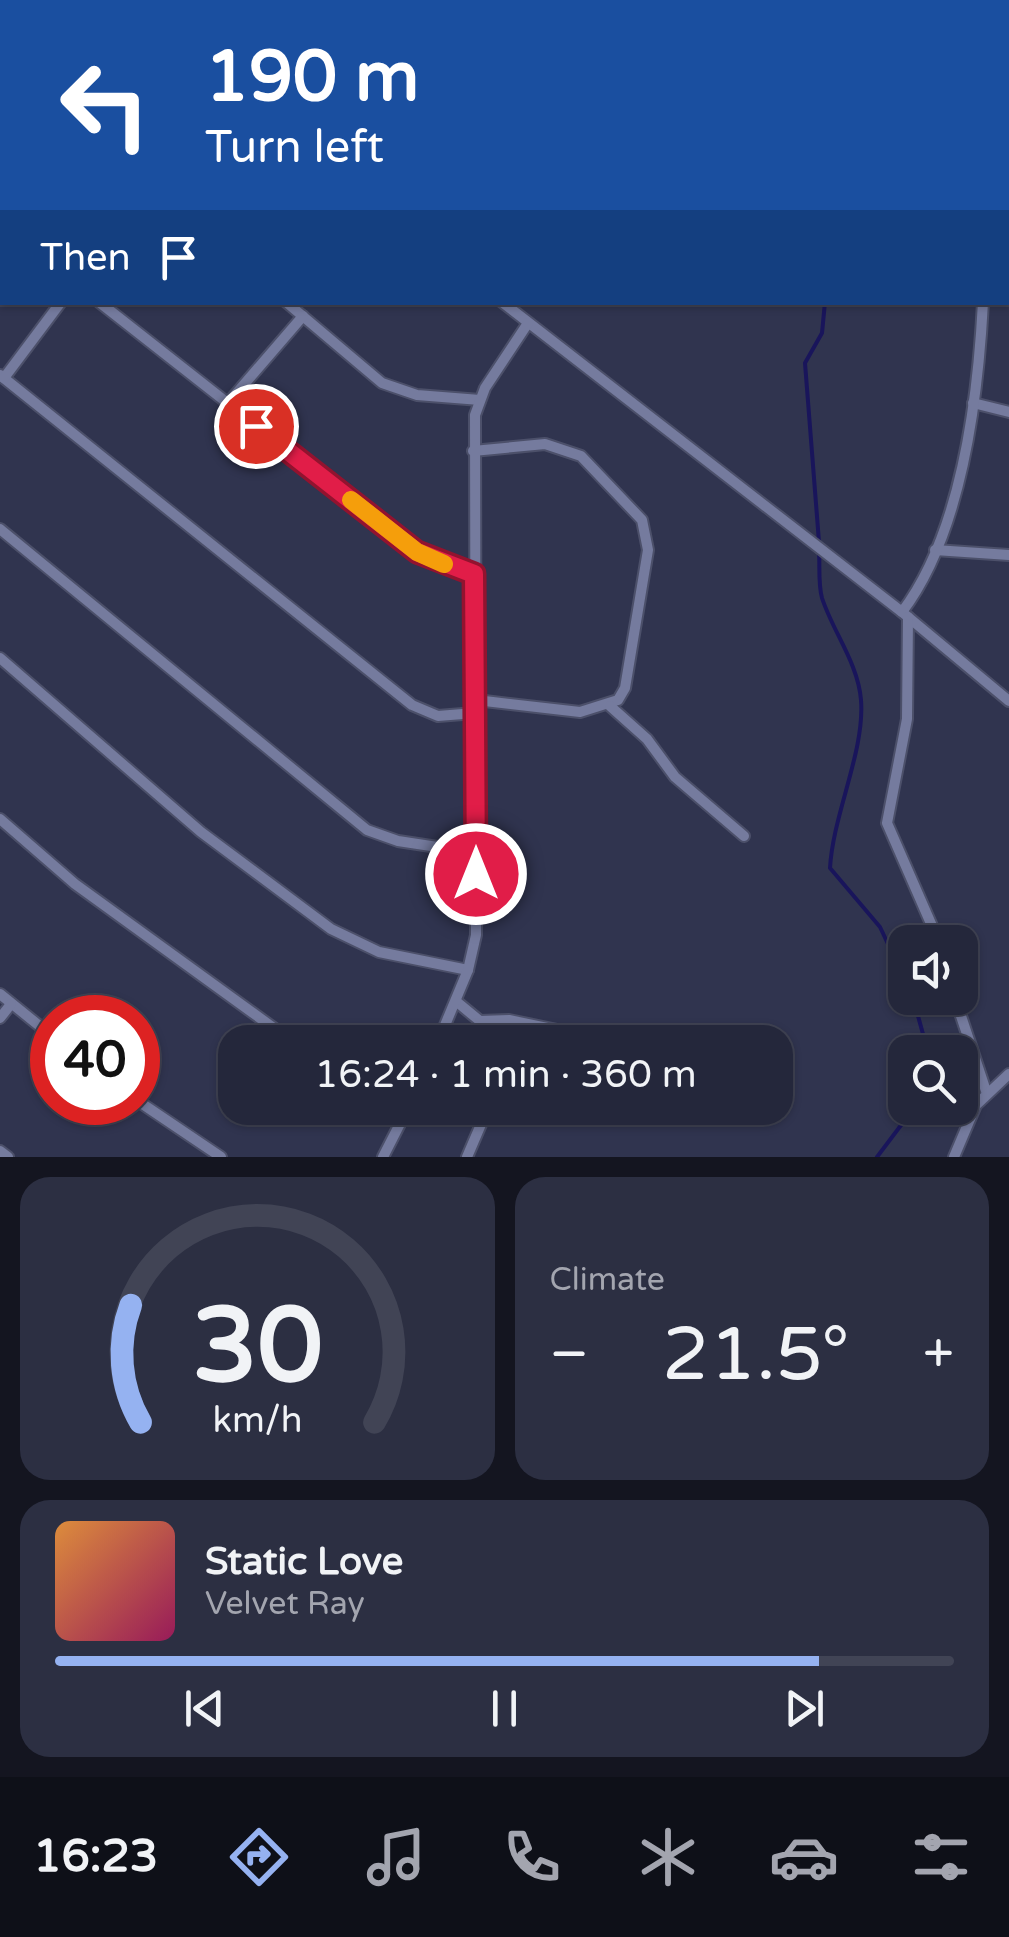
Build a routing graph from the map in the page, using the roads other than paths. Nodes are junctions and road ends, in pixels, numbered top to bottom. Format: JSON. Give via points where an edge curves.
{"nodes":[{"id":1,"x":59,"y":305,"type":"edge"},
{"id":2,"x":103,"y":305,"type":"edge"},
{"id":3,"x":290,"y":305,"type":"edge"},
{"id":4,"x":506,"y":305,"type":"edge"},
{"id":5,"x":982,"y":305,"type":"edge"},
{"id":6,"x":303,"y":316,"type":"junction"},
{"id":7,"x":528,"y":323,"type":"junction"},
{"id":8,"x":2,"y":376,"type":"edge"},
{"id":9,"x":480,"y":400,"type":"junction"},
{"id":10,"x":228,"y":403,"type":"junction"},
{"id":11,"x":973,"y":403,"type":"junction"},
{"id":12,"x":1009,"y":412,"type":"edge"},
{"id":13,"x":473,"y":451,"type":"junction"},
{"id":14,"x":0,"y":529,"type":"edge"},
{"id":15,"x":935,"y":550,"type":"junction"},
{"id":16,"x":1009,"y":555,"type":"edge"},
{"id":17,"x":474,"y":574,"type":"junction"},
{"id":18,"x":905,"y":615,"type":"junction"},
{"id":19,"x":0,"y":658,"type":"edge"},
{"id":20,"x":1009,"y":701,"type":"edge"},
{"id":21,"x":610,"y":706,"type":"junction"},
{"id":22,"x":476,"y":707,"type":"junction"},
{"id":23,"x":0,"y":820,"type":"edge"},
{"id":24,"x":744,"y":836,"type":"dead end"},
{"id":25,"x":477,"y":853,"type":"junction"},
{"id":26,"x":932,"y":925,"type":"edge"},
{"id":27,"x":468,"y":970,"type":"junction"},
{"id":28,"x":0,"y":994,"type":"edge"},
{"id":29,"x":456,"y":1002,"type":"junction"},
{"id":30,"x":10,"y":1004,"type":"junction"},
{"id":31,"x":961,"y":1015,"type":"edge"},
{"id":32,"x":0,"y":1018,"type":"edge"},
{"id":33,"x":30,"y":1019,"type":"edge"},
{"id":34,"x":480,"y":1022,"type":"junction"},
{"id":35,"x":269,"y":1025,"type":"edge"},
{"id":36,"x":446,"y":1025,"type":"edge"},
{"id":37,"x":481,"y":1025,"type":"edge"},
{"id":38,"x":532,"y":1025,"type":"edge"},
{"id":39,"x":1009,"y":1074,"type":"edge"},
{"id":40,"x":986,"y":1091,"type":"junction"},
{"id":41,"x":160,"y":1115,"type":"edge"},
{"id":42,"x":399,"y":1125,"type":"edge"},
{"id":43,"x":481,"y":1125,"type":"edge"},
{"id":44,"x":0,"y":1151,"type":"edge"},
{"id":45,"x":8,"y":1157,"type":"edge"},
{"id":46,"x":221,"y":1157,"type":"edge"},
{"id":47,"x":383,"y":1157,"type":"edge"},
{"id":48,"x":467,"y":1157,"type":"edge"},
{"id":49,"x":954,"y":1157,"type":"edge"}],
"edges":[{"from":1,"to":8,"type":"street"},
{"from":2,"to":10,"type":"street"},
{"from":3,"to":6,"type":"street"},
{"from":4,"to":7,"type":"street"},
{"from":5,"to":11,"type":"street"},
{"from":6,"to":9,"type":"street","via":[[382,383]]},
{"from":6,"to":10,"type":"street"},
{"from":7,"to":9,"type":"street"},
{"from":7,"to":18,"type":"street"},
{"from":8,"to":22,"type":"street","via":[[412,704],[438,716]]},
{"from":9,"to":13,"type":"street"},
{"from":10,"to":17,"type":"street","via":[[417,552]]},
{"from":11,"to":12,"type":"street"},
{"from":11,"to":15,"type":"street"},
{"from":13,"to":17,"type":"street"},
{"from":13,"to":21,"type":"street","via":[[545,444],[581,456],[647,528],[644,590],[625,688]]},
{"from":14,"to":25,"type":"street","via":[[367,830]]},
{"from":15,"to":16,"type":"street"},
{"from":15,"to":18,"type":"street"},
{"from":17,"to":22,"type":"street"},
{"from":18,"to":20,"type":"street"},
{"from":18,"to":26,"type":"street","via":[[907,718],[887,823]]},
{"from":19,"to":27,"type":"street","via":[[188,821],[332,929],[379,952]]},
{"from":21,"to":22,"type":"street","via":[[580,712]]},
{"from":21,"to":24,"type":"street","via":[[647,739],[675,777]]},
{"from":22,"to":25,"type":"street"},
{"from":23,"to":35,"type":"street","via":[[75,884]]},
{"from":25,"to":27,"type":"street","via":[[476,935]]},
{"from":27,"to":29,"type":"street"},
{"from":28,"to":30,"type":"street"},
{"from":29,"to":34,"type":"street"},
{"from":29,"to":36,"type":"street"},
{"from":30,"to":32,"type":"street"},
{"from":30,"to":33,"type":"street"},
{"from":31,"to":40,"type":"street"},
{"from":34,"to":37,"type":"street"},
{"from":34,"to":38,"type":"street"},
{"from":39,"to":40,"type":"street"},
{"from":40,"to":49,"type":"street"},
{"from":41,"to":46,"type":"street"},
{"from":42,"to":47,"type":"street"},
{"from":43,"to":48,"type":"street"},
{"from":44,"to":45,"type":"street"}]}
